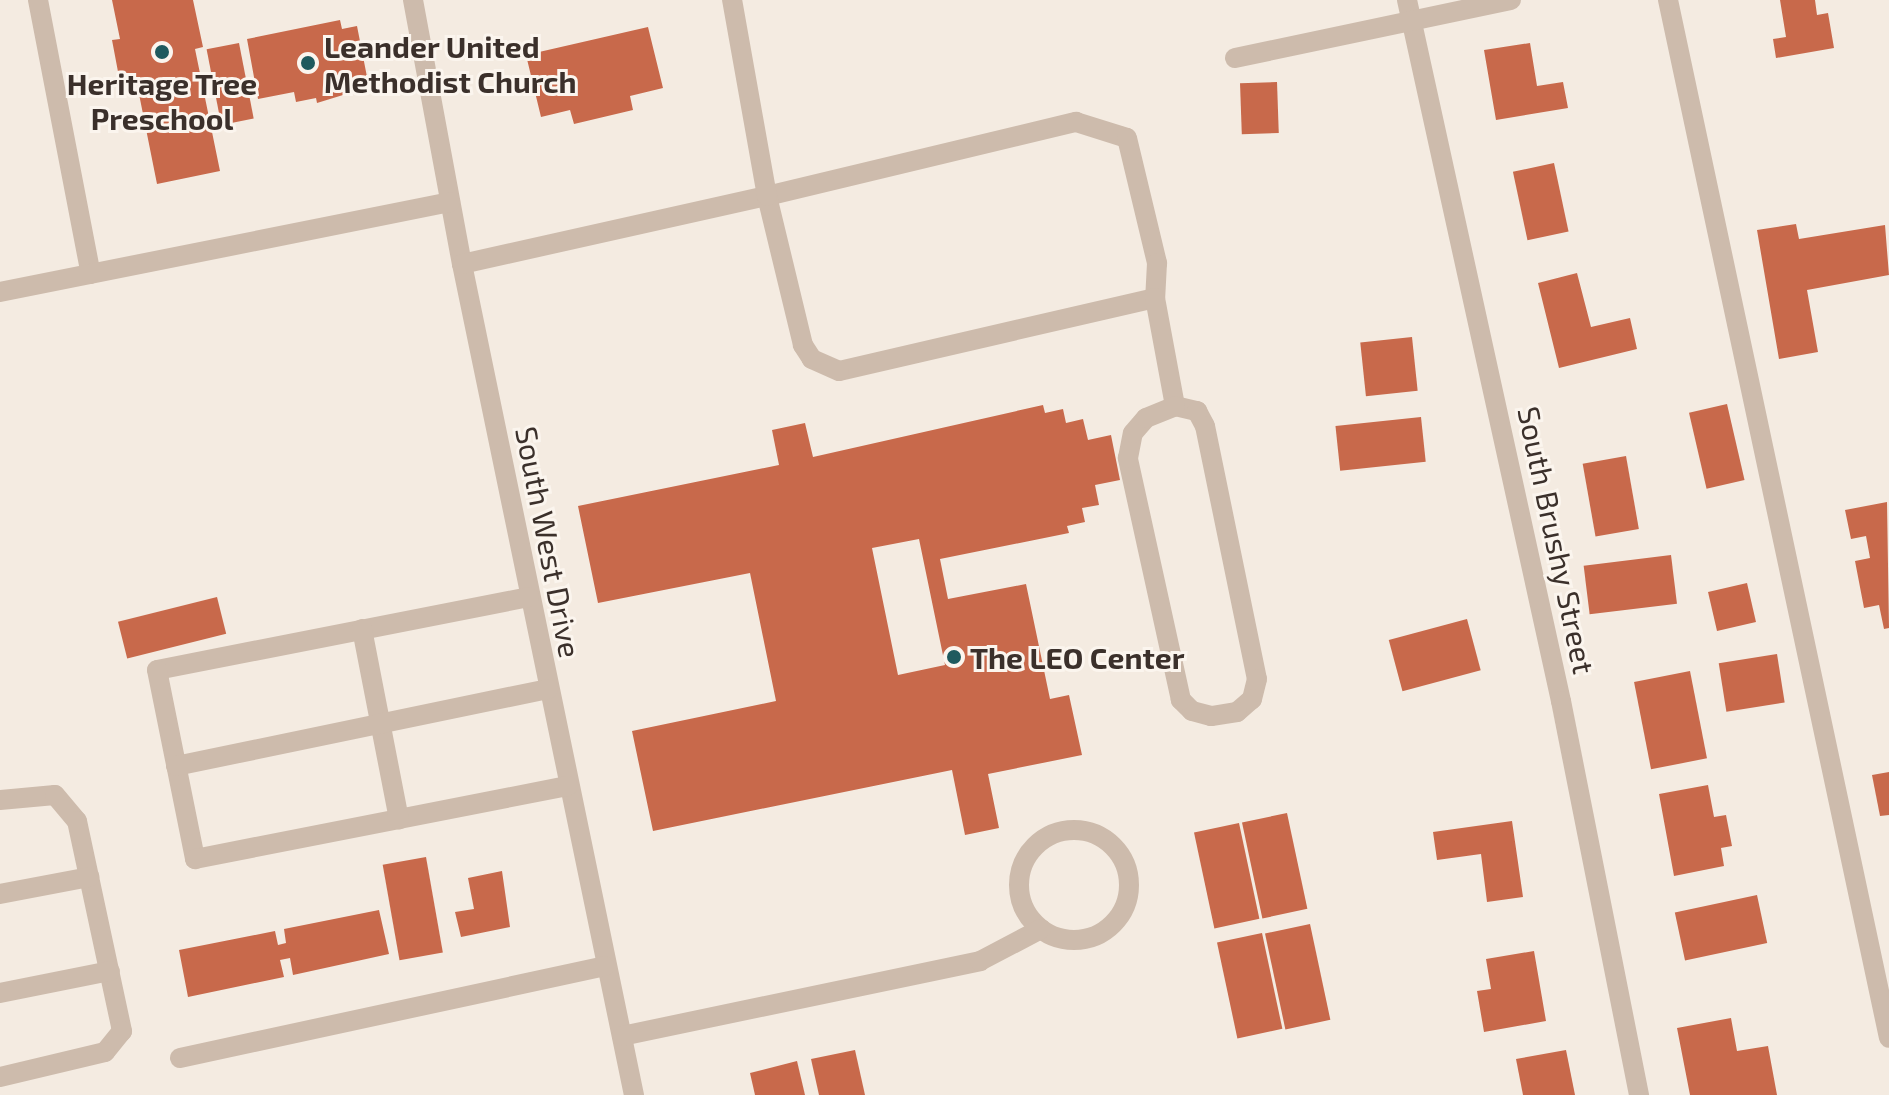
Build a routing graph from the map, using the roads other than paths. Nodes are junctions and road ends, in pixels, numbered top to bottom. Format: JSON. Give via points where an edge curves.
{"nodes":[{"id":1,"x":38,"y":0,"type":"edge"},
{"id":2,"x":413,"y":0,"type":"edge"},
{"id":3,"x":732,"y":0,"type":"edge"},
{"id":4,"x":1511,"y":0,"type":"edge"},
{"id":5,"x":1668,"y":0,"type":"edge"},
{"id":6,"x":1409,"y":9,"type":"edge"},
{"id":7,"x":1235,"y":58,"type":"dead end"},
{"id":8,"x":767,"y":196,"type":"junction"},
{"id":9,"x":450,"y":202,"type":"junction"},
{"id":10,"x":462,"y":264,"type":"junction"},
{"id":11,"x":91,"y":274,"type":"junction"},
{"id":12,"x":0,"y":292,"type":"edge"},
{"id":13,"x":1155,"y":298,"type":"junction"},
{"id":14,"x":1175,"y":406,"type":"junction"},
{"id":15,"x":529,"y":597,"type":"junction"},
{"id":16,"x":362,"y":629,"type":"junction"},
{"id":17,"x":548,"y":689,"type":"junction"},
{"id":18,"x":380,"y":724,"type":"junction"},
{"id":19,"x":176,"y":766,"type":"junction"},
{"id":20,"x":568,"y":786,"type":"junction"},
{"id":21,"x":0,"y":800,"type":"edge"},
{"id":22,"x":399,"y":819,"type":"junction"},
{"id":23,"x":89,"y":877,"type":"junction"},
{"id":24,"x":0,"y":894,"type":"edge"},
{"id":25,"x":1041,"y":929,"type":"junction"},
{"id":26,"x":604,"y":966,"type":"junction"},
{"id":27,"x":110,"y":971,"type":"junction"},
{"id":28,"x":0,"y":993,"type":"edge"},
{"id":29,"x":622,"y":1036,"type":"junction"},
{"id":30,"x":1889,"y":1038,"type":"edge"},
{"id":31,"x":180,"y":1058,"type":"dead end"},
{"id":32,"x":0,"y":1077,"type":"edge"},
{"id":33,"x":634,"y":1095,"type":"edge"},
{"id":34,"x":1639,"y":1095,"type":"edge"}],
"edges":[{"from":1,"to":11,"type":"street"},
{"from":2,"to":9,"type":"street","name":"South West Drive"},
{"from":3,"to":8,"type":"street"},
{"from":4,"to":6,"type":"street"},
{"from":5,"to":30,"type":"street"},
{"from":6,"to":7,"type":"street"},
{"from":6,"to":34,"type":"street","name":"South Brushy Street","via":[[1561,701]]},
{"from":8,"to":10,"type":"street"},
{"from":8,"to":13,"type":"street","via":[[803,345],[812,359],[839,371]]},
{"from":8,"to":13,"type":"street","via":[[1076,122],[1111,130],[1127,138],[1157,263]]},
{"from":9,"to":10,"type":"street","name":"South West Drive"},
{"from":9,"to":11,"type":"street"},
{"from":10,"to":15,"type":"street","name":"South West Drive"},
{"from":11,"to":12,"type":"street"},
{"from":13,"to":14,"type":"street"},
{"from":14,"to":14,"type":"street","via":[[1139,426],[1128,458],[1181,700],[1192,711],[1211,716],[1237,712],[1252,699],[1257,679],[1205,426],[1197,411]]},
{"from":15,"to":16,"type":"street"},
{"from":15,"to":17,"type":"street","name":"South West Drive"},
{"from":16,"to":18,"type":"street"},
{"from":16,"to":19,"type":"street","via":[[157,670]]},
{"from":17,"to":18,"type":"street"},
{"from":17,"to":20,"type":"street","name":"South West Drive"},
{"from":18,"to":19,"type":"street"},
{"from":18,"to":22,"type":"street"},
{"from":19,"to":22,"type":"street","via":[[195,859]]},
{"from":20,"to":22,"type":"street"},
{"from":20,"to":26,"type":"street","name":"South West Drive"},
{"from":21,"to":23,"type":"street","via":[[42,792],[67,805],[77,821]]},
{"from":23,"to":24,"type":"street"},
{"from":23,"to":27,"type":"street"},
{"from":25,"to":25,"type":"street","via":[[1061,939],[1083,940],[1103,933],[1120,918],[1129,899],[1130,877],[1123,856],[1108,840],[1067,829],[1029,851],[1020,871],[1019,893],[1026,914]]},
{"from":25,"to":29,"type":"street","via":[[980,961]]},
{"from":26,"to":29,"type":"street","name":"South West Drive"},
{"from":26,"to":31,"type":"street"},
{"from":27,"to":28,"type":"street"},
{"from":27,"to":32,"type":"street","via":[[122,1031],[105,1052]]},
{"from":29,"to":33,"type":"street","name":"South West Drive"}]}
